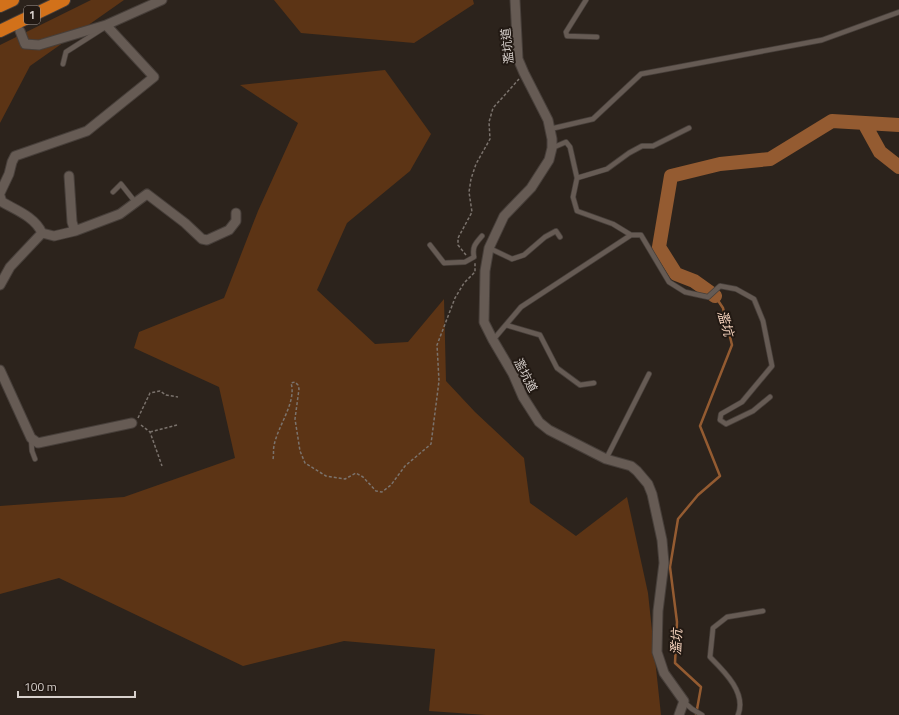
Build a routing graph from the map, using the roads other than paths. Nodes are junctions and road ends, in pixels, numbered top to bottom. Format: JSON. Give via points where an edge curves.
{"nodes":[{"id":1,"x":13,"y":0,"type":"edge"},
{"id":2,"x":64,"y":0,"type":"edge"},
{"id":3,"x":162,"y":0,"type":"edge"},
{"id":4,"x":514,"y":0,"type":"edge"},
{"id":5,"x":586,"y":0,"type":"edge"},
{"id":6,"x":0,"y":6,"type":"edge"},
{"id":7,"x":899,"y":12,"type":"edge"},
{"id":8,"x":106,"y":25,"type":"junction"},
{"id":9,"x":0,"y":31,"type":"edge"},
{"id":10,"x":20,"y":31,"type":"dead end"},
{"id":11,"x":597,"y":38,"type":"dead end"},
{"id":12,"x":63,"y":64,"type":"dead end"},
{"id":13,"x":689,"y":128,"type":"dead end"},
{"id":14,"x":550,"y":129,"type":"junction"},
{"id":15,"x":552,"y":148,"type":"junction"},
{"id":16,"x":69,"y":176,"type":"dead end"},
{"id":17,"x":577,"y":178,"type":"junction"},
{"id":18,"x":113,"y":192,"type":"dead end"},
{"id":19,"x":0,"y":195,"type":"edge"},
{"id":20,"x":136,"y":203,"type":"junction"},
{"id":21,"x":236,"y":213,"type":"dead end"},
{"id":22,"x":76,"y":231,"type":"junction"},
{"id":23,"x":42,"y":233,"type":"junction"},
{"id":24,"x":631,"y":235,"type":"junction"},
{"id":25,"x":482,"y":236,"type":"dead end"},
{"id":26,"x":560,"y":237,"type":"dead end"},
{"id":27,"x":430,"y":245,"type":"dead end"},
{"id":28,"x":489,"y":248,"type":"junction"},
{"id":29,"x":0,"y":285,"type":"edge"},
{"id":30,"x":506,"y":325,"type":"junction"},
{"id":31,"x":492,"y":340,"type":"junction"},
{"id":32,"x":0,"y":370,"type":"edge"},
{"id":33,"x":649,"y":374,"type":"dead end"},
{"id":34,"x":594,"y":383,"type":"dead end"},
{"id":35,"x":770,"y":397,"type":"dead end"},
{"id":36,"x":134,"y":422,"type":"road end"},
{"id":37,"x":31,"y":438,"type":"junction"},
{"id":38,"x":36,"y":459,"type":"dead end"},
{"id":39,"x":606,"y":459,"type":"junction"},
{"id":40,"x":763,"y":611,"type":"dead end"},
{"id":41,"x":684,"y":701,"type":"junction"},
{"id":42,"x":701,"y":714,"type":"edge"},
{"id":43,"x":679,"y":715,"type":"edge"},
{"id":44,"x":738,"y":715,"type":"edge"}],
"edges":[{"from":1,"to":6,"type":"highway","number":"1"},
{"from":2,"to":9,"type":"highway","number":"1"},
{"from":3,"to":8,"type":"street"},
{"from":4,"to":14,"type":"street","name":"濫坑道","via":[[518,59]]},
{"from":5,"to":11,"type":"lane","via":[[566,32],[567,36]]},
{"from":7,"to":14,"type":"lane","via":[[822,40],[641,74],[593,118]]},
{"from":8,"to":10,"type":"street","via":[[39,45],[24,44]]},
{"from":8,"to":12,"type":"lane","via":[[66,52]]},
{"from":8,"to":19,"type":"street","via":[[154,77],[87,131],[15,156]]},
{"from":13,"to":17,"type":"lane","via":[[653,146],[642,146],[608,169]]},
{"from":14,"to":15,"type":"street","name":"濫坑道"},
{"from":15,"to":17,"type":"lane","via":[[566,142],[570,147]]},
{"from":15,"to":28,"type":"street","name":"濫坑道","via":[[549,160],[531,188],[504,216]]},
{"from":16,"to":22,"type":"street","via":[[72,222]]},
{"from":17,"to":24,"type":"lane","via":[[573,197],[577,211],[613,224]]},
{"from":18,"to":20,"type":"lane","via":[[121,184]]},
{"from":19,"to":23,"type":"street","via":[[2,202],[28,217],[39,226]]},
{"from":20,"to":21,"type":"street","via":[[147,194],[202,239],[207,240],[229,230],[236,221]]},
{"from":20,"to":22,"type":"street","via":[[120,214]]},
{"from":22,"to":23,"type":"street","via":[[54,236]]},
{"from":23,"to":29,"type":"street","via":[[10,267]]},
{"from":24,"to":30,"type":"lane","via":[[521,307]]},
{"from":24,"to":35,"type":"lane","via":[[641,235],[670,282],[685,292],[708,297],[720,286],[736,289],[754,300],[763,321],[772,366],[742,402],[721,414],[720,420],[726,424],[753,411]]},
{"from":25,"to":27,"type":"lane","via":[[474,245],[474,257],[465,262],[444,263]]},
{"from":26,"to":28,"type":"lane","via":[[556,231],[524,255],[512,259]]},
{"from":28,"to":31,"type":"street","name":"濫坑道","via":[[485,271],[484,322]]},
{"from":30,"to":31,"type":"lane"},
{"from":30,"to":34,"type":"lane","via":[[540,335],[557,368],[580,385]]},
{"from":31,"to":39,"type":"street","name":"濫坑道","via":[[514,374],[523,397],[539,422],[549,430]]},
{"from":32,"to":37,"type":"street"},
{"from":33,"to":39,"type":"lane"},
{"from":36,"to":37,"type":"street","via":[[38,443]]},
{"from":37,"to":38,"type":"lane","via":[[32,451]]},
{"from":39,"to":41,"type":"street","name":"濫坑道","via":[[631,466],[648,484],[652,494],[664,563],[658,611],[657,652],[664,673]]},
{"from":40,"to":44,"type":"lane","via":[[727,617],[713,628],[710,657],[727,674],[738,695]]},
{"from":41,"to":42,"type":"lane"},
{"from":41,"to":43,"type":"street"}]}
